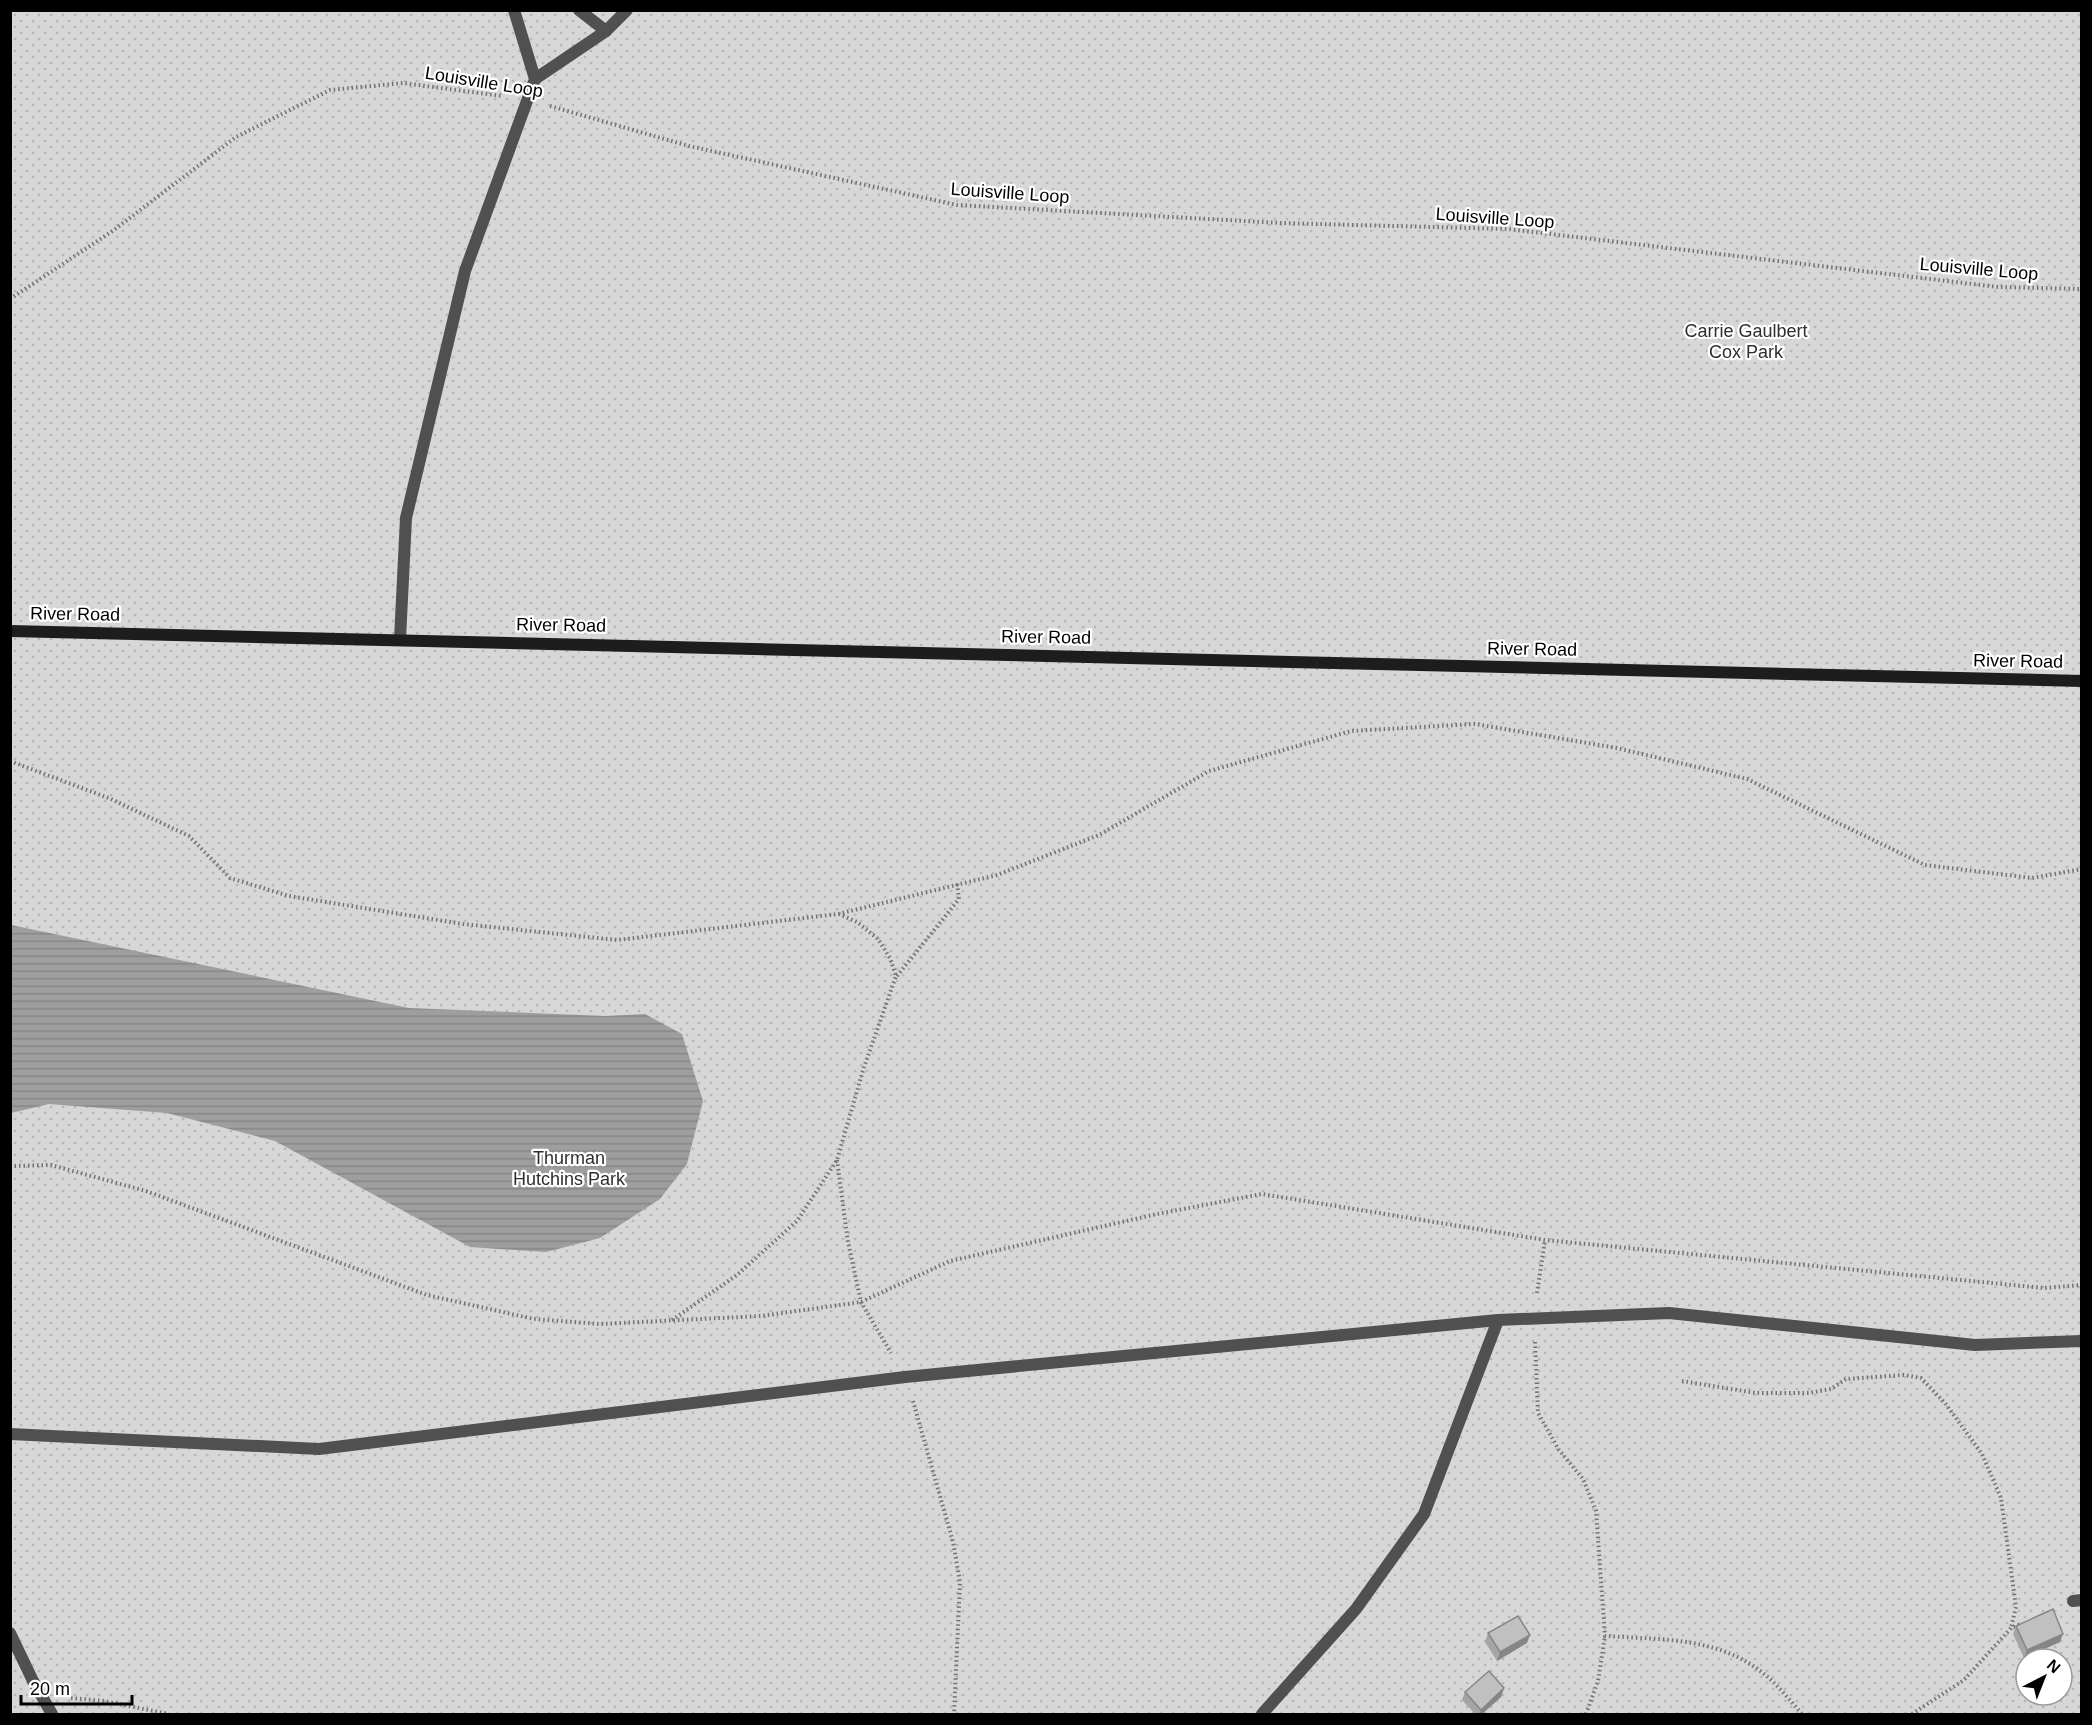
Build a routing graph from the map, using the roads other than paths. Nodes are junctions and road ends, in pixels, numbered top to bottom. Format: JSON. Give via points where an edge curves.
{"nodes":[{"id":1,"x":514,"y":10,"type":"edge"},
{"id":2,"x":579,"y":10,"type":"edge"},
{"id":3,"x":627,"y":10,"type":"edge"},
{"id":4,"x":606,"y":32,"type":"junction"},
{"id":5,"x":535,"y":79,"type":"junction"},
{"id":6,"x":10,"y":631,"type":"edge"},
{"id":7,"x":400,"y":639,"type":"junction"},
{"id":8,"x":2082,"y":681,"type":"edge"},
{"id":9,"x":1498,"y":1320,"type":"junction"},
{"id":10,"x":2082,"y":1341,"type":"edge"},
{"id":11,"x":10,"y":1434,"type":"edge"},
{"id":12,"x":10,"y":1633,"type":"edge"},
{"id":13,"x":52,"y":1714,"type":"edge"},
{"id":14,"x":1262,"y":1714,"type":"edge"}],
"edges":[{"from":1,"to":5,"type":"lane"},
{"from":2,"to":4,"type":"lane"},
{"from":3,"to":4,"type":"lane"},
{"from":4,"to":5,"type":"lane"},
{"from":5,"to":7,"type":"lane","via":[[462,282],[406,518]]},
{"from":6,"to":7,"type":"street","name":"River Road"},
{"from":7,"to":8,"type":"street","name":"River Road"},
{"from":9,"to":10,"type":"lane","via":[[1669,1313],[1975,1345]]},
{"from":9,"to":11,"type":"lane","via":[[905,1377],[319,1449]]},
{"from":9,"to":14,"type":"lane","via":[[1424,1514],[1356,1609]]},
{"from":12,"to":13,"type":"lane"}]}
